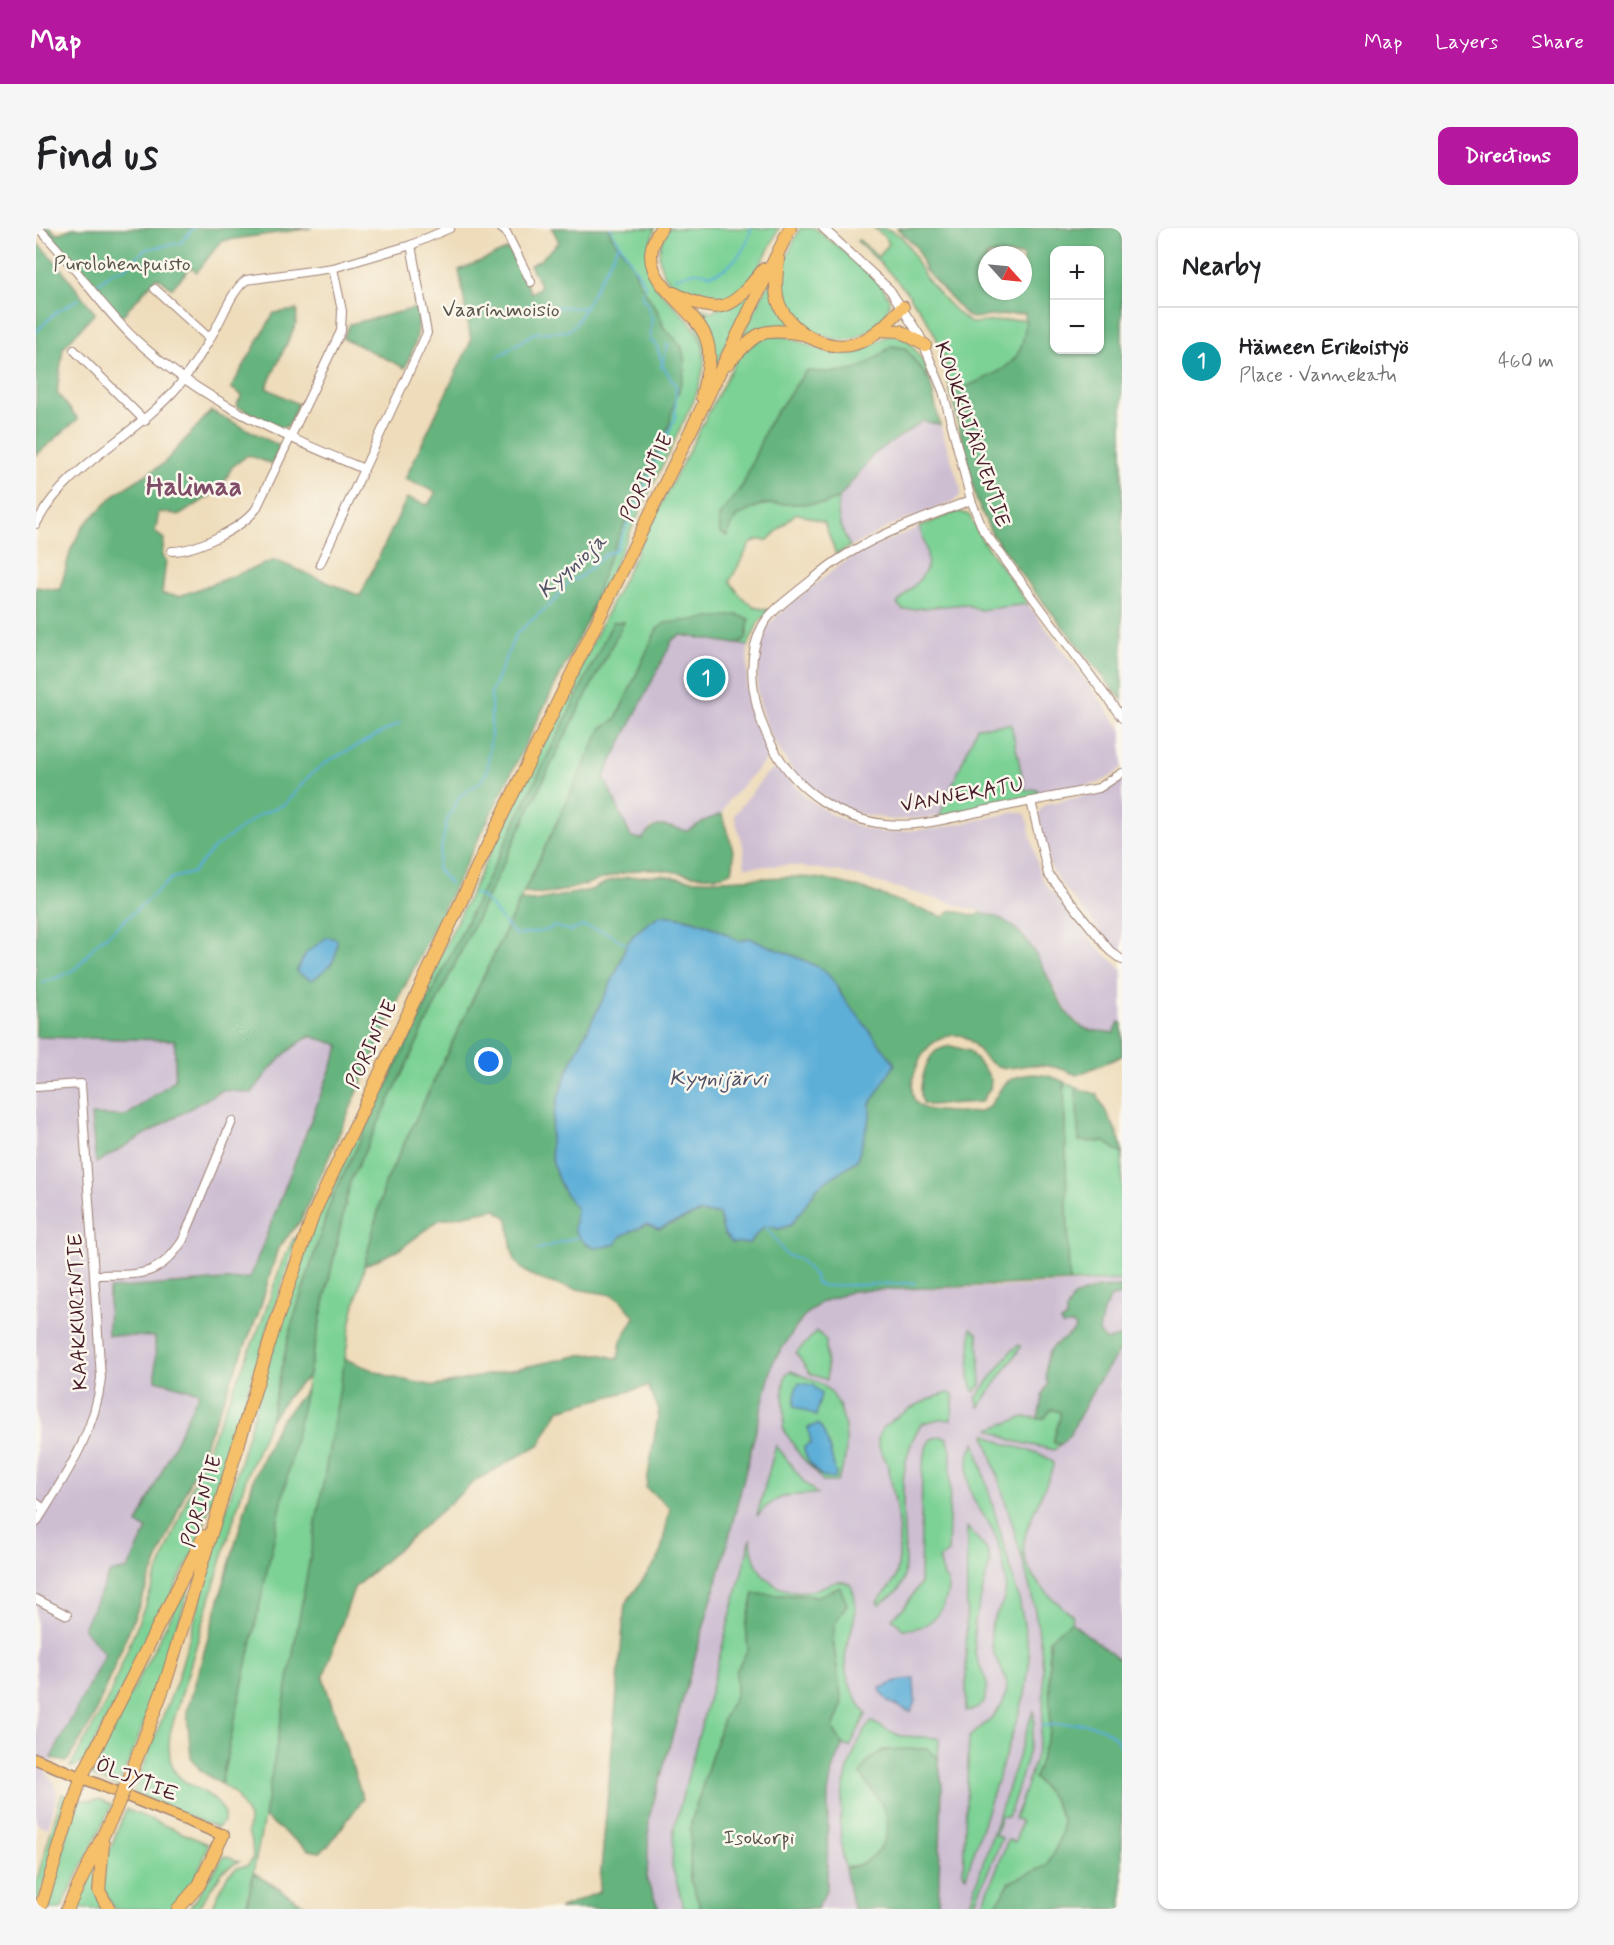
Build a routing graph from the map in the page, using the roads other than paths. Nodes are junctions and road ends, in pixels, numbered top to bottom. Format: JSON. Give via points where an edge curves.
{"nodes":[{"id":1,"x":38,"y":228,"type":"edge"},
{"id":2,"x":450,"y":228,"type":"edge"},
{"id":3,"x":501,"y":228,"type":"edge"},
{"id":4,"x":661,"y":228,"type":"edge"},
{"id":5,"x":790,"y":228,"type":"edge"},
{"id":6,"x":823,"y":228,"type":"edge"},
{"id":7,"x":411,"y":245,"type":"junction"},
{"id":8,"x":779,"y":249,"type":"junction"},
{"id":9,"x":333,"y":268,"type":"junction"},
{"id":10,"x":531,"y":282,"type":"dead end"},
{"id":11,"x":155,"y":289,"type":"dead end"},
{"id":12,"x":669,"y":291,"type":"junction"},
{"id":13,"x":903,"y":307,"type":"junction"},
{"id":14,"x":879,"y":330,"type":"junction"},
{"id":15,"x":804,"y":334,"type":"junction"},
{"id":16,"x":210,"y":339,"type":"junction"},
{"id":17,"x":925,"y":345,"type":"junction"},
{"id":18,"x":74,"y":351,"type":"dead end"},
{"id":19,"x":718,"y":374,"type":"junction"},
{"id":20,"x":183,"y":379,"type":"junction"},
{"id":21,"x":699,"y":412,"type":"junction"},
{"id":22,"x":145,"y":421,"type":"junction"},
{"id":23,"x":288,"y":438,"type":"junction"},
{"id":24,"x":364,"y":469,"type":"junction"},
{"id":25,"x":971,"y":500,"type":"junction"},
{"id":26,"x":36,"y":524,"type":"edge"},
{"id":27,"x":172,"y":551,"type":"dead end"},
{"id":28,"x":320,"y":564,"type":"dead end"},
{"id":29,"x":1122,"y":718,"type":"edge"},
{"id":30,"x":1122,"y":773,"type":"edge"},
{"id":31,"x":1031,"y":801,"type":"junction"},
{"id":32,"x":1122,"y":960,"type":"edge"},
{"id":33,"x":36,"y":1088,"type":"edge"},
{"id":34,"x":232,"y":1121,"type":"dead end"},
{"id":35,"x":96,"y":1275,"type":"junction"},
{"id":36,"x":228,"y":1480,"type":"junction"},
{"id":37,"x":36,"y":1503,"type":"edge"},
{"id":38,"x":44,"y":1509,"type":"junction"},
{"id":39,"x":36,"y":1523,"type":"edge"},
{"id":40,"x":36,"y":1599,"type":"edge"},
{"id":41,"x":67,"y":1615,"type":"dead end"},
{"id":42,"x":36,"y":1759,"type":"edge"},
{"id":43,"x":81,"y":1778,"type":"junction"},
{"id":44,"x":104,"y":1835,"type":"junction"},
{"id":45,"x":223,"y":1835,"type":"joint"},
{"id":46,"x":40,"y":1909,"type":"edge"},
{"id":47,"x":67,"y":1909,"type":"edge"},
{"id":48,"x":110,"y":1909,"type":"edge"},
{"id":49,"x":178,"y":1909,"type":"edge"}],
"edges":[{"from":1,"to":20,"type":"street","via":[[134,338]]},
{"from":2,"to":7,"type":"street"},
{"from":3,"to":10,"type":"street"},
{"from":4,"to":12,"type":"highway","via":[[653,245],[654,267]]},
{"from":5,"to":8,"type":"highway","name":"PORINTIE"},
{"from":6,"to":13,"type":"street","name":"KOUKKUJÄRVENTIE","via":[[876,275]]},
{"from":7,"to":9,"type":"street"},
{"from":7,"to":24,"type":"street","via":[[427,333]]},
{"from":8,"to":12,"type":"highway","via":[[743,294],[727,304],[702,307]]},
{"from":8,"to":15,"type":"highway","via":[[778,302]]},
{"from":8,"to":19,"type":"highway","name":"PORINTIE"},
{"from":9,"to":16,"type":"street","via":[[246,280]]},
{"from":9,"to":23,"type":"street","via":[[342,310],[340,331]]},
{"from":11,"to":16,"type":"street"},
{"from":12,"to":21,"type":"highway","via":[[699,326],[708,344],[709,360]]},
{"from":13,"to":14,"type":"highway"},
{"from":13,"to":17,"type":"street","name":"KOUKKUJÄRVENTIE"},
{"from":14,"to":15,"type":"highway","via":[[861,342],[840,347]]},
{"from":14,"to":17,"type":"highway","via":[[900,331]]},
{"from":15,"to":19,"type":"highway","via":[[764,332],[746,344]]},
{"from":16,"to":20,"type":"street"},
{"from":17,"to":25,"type":"street","name":"KOUKKUJÄRVENTIE","via":[[953,423]]},
{"from":18,"to":22,"type":"street"},
{"from":19,"to":21,"type":"highway","name":"PORINTIE"},
{"from":20,"to":22,"type":"street"},
{"from":20,"to":23,"type":"street","via":[[232,411]]},
{"from":21,"to":36,"type":"highway","name":"PORINTIE","via":[[314,1213],[291,1274]]},
{"from":22,"to":26,"type":"street","via":[[71,478],[54,495]]},
{"from":23,"to":24,"type":"street"},
{"from":23,"to":27,"type":"street","via":[[249,518],[192,549]]},
{"from":24,"to":28,"type":"street"},
{"from":25,"to":29,"type":"street","name":"KOUKKUJÄRVENTIE","via":[[994,547]]},
{"from":25,"to":31,"type":"street","name":"VANNEKATU","via":[[884,535],[835,562],[771,615],[758,635],[755,651],[758,715],[766,736],[793,777],[832,807],[865,819],[911,825]]},
{"from":30,"to":31,"type":"street","name":"VANNEKATU","via":[[1099,788]]},
{"from":31,"to":32,"type":"street","via":[[1048,874],[1105,945]]},
{"from":33,"to":35,"type":"street","name":"KAAKKURINTIE","via":[[81,1084]]},
{"from":34,"to":35,"type":"street","via":[[173,1256],[162,1266],[142,1274]]},
{"from":35,"to":38,"type":"street","name":"KAAKKURINTIE","via":[[101,1365],[98,1403],[77,1457]]},
{"from":36,"to":43,"type":"highway","via":[[193,1561]]},
{"from":36,"to":44,"type":"highway","name":"PORINTIE","bridge":true,"via":[[166,1681]]},
{"from":37,"to":38,"type":"street"},
{"from":38,"to":39,"type":"street","name":"KAAKKURINTIE"},
{"from":40,"to":41,"type":"street"},
{"from":42,"to":43,"type":"main road","name":"ÖLJYTIE"},
{"from":43,"to":45,"type":"main road","name":"ÖLJYTIE"},
{"from":43,"to":46,"type":"highway"},
{"from":44,"to":47,"type":"highway","name":"PORINTIE"},
{"from":44,"to":48,"type":"highway","via":[[99,1884]]},
{"from":45,"to":49,"type":"highway","via":[[199,1885]]}]}
